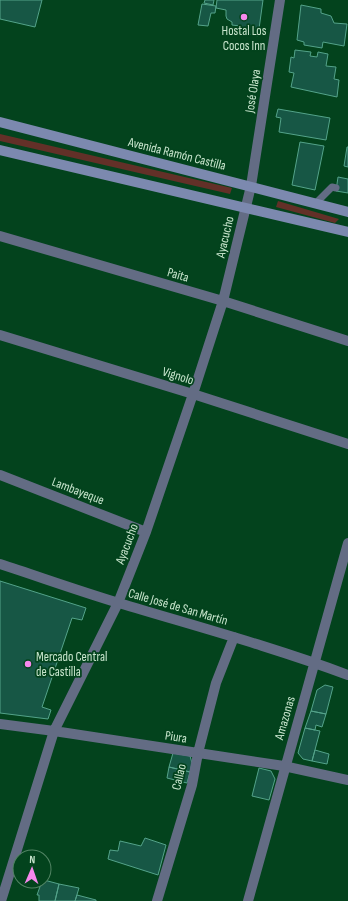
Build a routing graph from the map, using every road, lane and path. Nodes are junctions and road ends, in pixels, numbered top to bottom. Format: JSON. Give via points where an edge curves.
{"nodes":[{"id":1,"x":280,"y":0,"type":"edge"},
{"id":2,"x":0,"y":122,"type":"edge"},
{"id":3,"x":0,"y":150,"type":"edge"},
{"id":4,"x":251,"y":186,"type":"junction"},
{"id":5,"x":336,"y":188,"type":"dead end"},
{"id":6,"x":315,"y":204,"type":"junction"},
{"id":7,"x":245,"y":207,"type":"junction"},
{"id":8,"x":348,"y":212,"type":"edge"},
{"id":9,"x":348,"y":232,"type":"edge"},
{"id":10,"x":0,"y":236,"type":"edge"},
{"id":11,"x":223,"y":301,"type":"junction"},
{"id":12,"x":0,"y":335,"type":"edge"},
{"id":13,"x":348,"y":341,"type":"edge"},
{"id":14,"x":193,"y":394,"type":"junction"},
{"id":15,"x":348,"y":444,"type":"edge"},
{"id":16,"x":0,"y":475,"type":"edge"},
{"id":17,"x":146,"y":532,"type":"junction"},
{"id":18,"x":348,"y":543,"type":"edge"},
{"id":19,"x":0,"y":564,"type":"edge"},
{"id":20,"x":118,"y":602,"type":"junction"},
{"id":21,"x":234,"y":637,"type":"junction"},
{"id":22,"x":315,"y":663,"type":"junction"},
{"id":23,"x":348,"y":675,"type":"edge"},
{"id":24,"x":0,"y":724,"type":"edge"},
{"id":25,"x":54,"y":730,"type":"junction"},
{"id":26,"x":198,"y":753,"type":"junction"},
{"id":27,"x":284,"y":766,"type":"junction"},
{"id":28,"x":348,"y":780,"type":"edge"},
{"id":29,"x":1,"y":901,"type":"edge"},
{"id":30,"x":156,"y":901,"type":"edge"},
{"id":31,"x":248,"y":901,"type":"edge"}],
"edges":[{"from":1,"to":4,"type":"street","name":"José Olaya"},
{"from":2,"to":4,"type":"main road","name":"Avenida Ramón Castilla"},
{"from":3,"to":7,"type":"main road"},
{"from":4,"to":6,"type":"main road","name":"Avenida Ramón Castilla"},
{"from":4,"to":7,"type":"street","name":"Ayacucho"},
{"from":5,"to":6,"type":"lane","via":[[332,187]]},
{"from":6,"to":8,"type":"main road","name":"Avenida Ramón Castilla"},
{"from":7,"to":9,"type":"main road"},
{"from":7,"to":11,"type":"street","name":"Ayacucho"},
{"from":10,"to":11,"type":"street","name":"Paita"},
{"from":11,"to":13,"type":"street","name":"Paita"},
{"from":11,"to":14,"type":"street","name":"Ayacucho"},
{"from":12,"to":14,"type":"street","name":"Vignolo"},
{"from":14,"to":15,"type":"street","name":"Vignolo"},
{"from":14,"to":17,"type":"street","name":"Ayacucho"},
{"from":16,"to":17,"type":"street","name":"Lambayeque"},
{"from":17,"to":20,"type":"street","name":"Ayacucho"},
{"from":18,"to":22,"type":"street","name":"Amazonas"},
{"from":19,"to":20,"type":"street","name":"Calle José de San Martín"},
{"from":20,"to":21,"type":"street","name":"Calle José de San Martín"},
{"from":20,"to":25,"type":"street","name":"Ayacucho"},
{"from":21,"to":22,"type":"street","name":"Calle José de San Martín"},
{"from":21,"to":26,"type":"street","name":"Callao","via":[[216,683]]},
{"from":22,"to":23,"type":"street","name":"Calle José de San Martín"},
{"from":22,"to":27,"type":"street","name":"Amazonas"},
{"from":24,"to":25,"type":"street","name":"Piura"},
{"from":25,"to":26,"type":"street","name":"Piura"},
{"from":25,"to":29,"type":"street","name":"Ayacucho"},
{"from":26,"to":27,"type":"street","name":"Piura"},
{"from":26,"to":30,"type":"street","name":"Callao","via":[[192,786]]},
{"from":27,"to":28,"type":"street","name":"Piura"},
{"from":27,"to":31,"type":"street","name":"Amazonas"}]}
